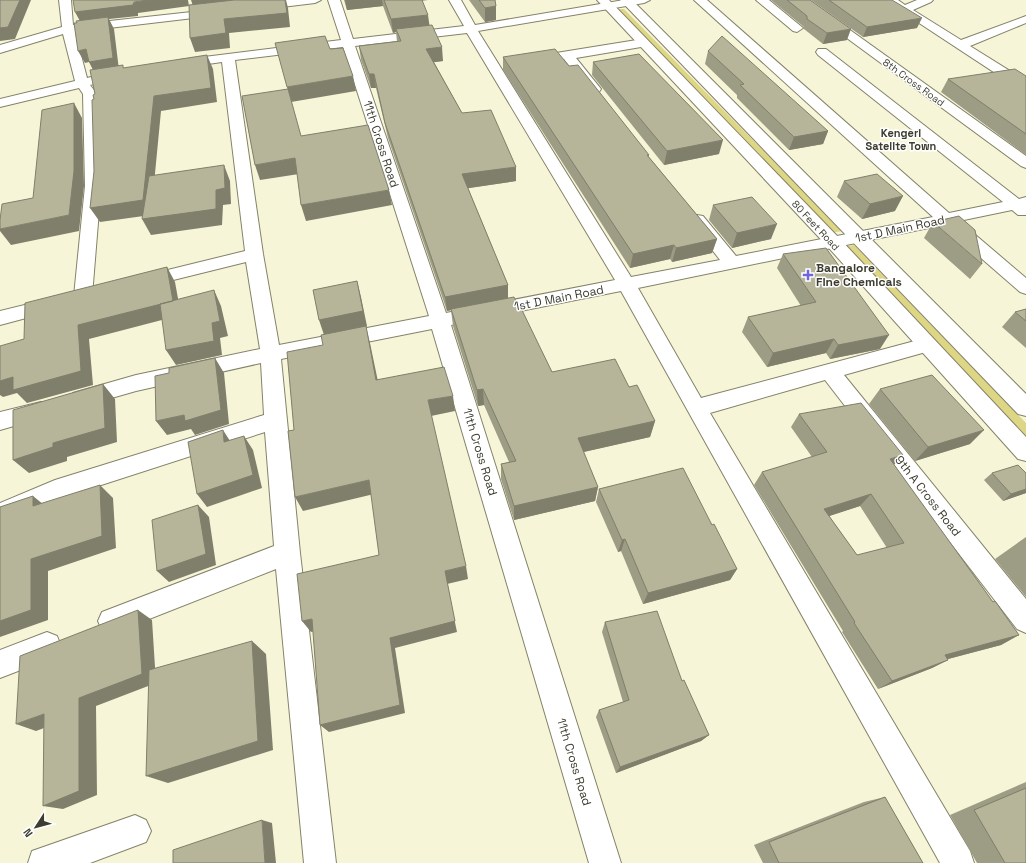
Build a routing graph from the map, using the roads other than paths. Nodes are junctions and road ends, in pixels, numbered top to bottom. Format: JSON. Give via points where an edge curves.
{"nodes":[{"id":1,"x":65,"y":0,"type":"edge"},
{"id":2,"x":315,"y":0,"type":"edge"},
{"id":3,"x":334,"y":0,"type":"edge"},
{"id":4,"x":455,"y":0,"type":"edge"},
{"id":5,"x":644,"y":0,"type":"edge"},
{"id":6,"x":700,"y":0,"type":"edge"},
{"id":7,"x":762,"y":0,"type":"edge"},
{"id":8,"x":801,"y":0,"type":"edge"},
{"id":9,"x":890,"y":0,"type":"edge"},
{"id":10,"x":927,"y":0,"type":"edge"},
{"id":11,"x":627,"y":1,"type":"edge"},
{"id":12,"x":605,"y":3,"type":"edge"},
{"id":13,"x":244,"y":8,"type":"edge"},
{"id":14,"x":904,"y":9,"type":"junction"},
{"id":15,"x":228,"y":10,"type":"edge"},
{"id":16,"x":1026,"y":19,"type":"edge"},
{"id":17,"x":798,"y":28,"type":"dead end"},
{"id":18,"x":68,"y":29,"type":"junction"},
{"id":19,"x":471,"y":29,"type":"junction"},
{"id":20,"x":643,"y":43,"type":"junction"},
{"id":21,"x":348,"y":44,"type":"junction"},
{"id":22,"x":960,"y":45,"type":"junction"},
{"id":23,"x":0,"y":49,"type":"edge"},
{"id":24,"x":822,"y":52,"type":"dead end"},
{"id":25,"x":567,"y":55,"type":"junction"},
{"id":26,"x":228,"y":57,"type":"junction"},
{"id":27,"x":545,"y":58,"type":"edge"},
{"id":28,"x":166,"y":67,"type":"edge"},
{"id":29,"x":129,"y":73,"type":"edge"},
{"id":30,"x":82,"y":83,"type":"junction"},
{"id":31,"x":1026,"y":88,"type":"edge"},
{"id":32,"x":601,"y":98,"type":"edge"},
{"id":33,"x":0,"y":103,"type":"edge"},
{"id":34,"x":1026,"y":163,"type":"edge"},
{"id":35,"x":1023,"y":206,"type":"edge"},
{"id":36,"x":688,"y":208,"type":"edge"},
{"id":37,"x":946,"y":219,"type":"junction"},
{"id":38,"x":860,"y":238,"type":"junction"},
{"id":39,"x":834,"y":243,"type":"junction"},
{"id":40,"x":254,"y":254,"type":"junction"},
{"id":41,"x":731,"y":264,"type":"junction"},
{"id":42,"x":627,"y":285,"type":"junction"},
{"id":43,"x":121,"y":286,"type":"edge"},
{"id":44,"x":1026,"y":288,"type":"edge"},
{"id":45,"x":0,"y":318,"type":"edge"},
{"id":46,"x":440,"y":322,"type":"junction"},
{"id":47,"x":926,"y":345,"type":"junction"},
{"id":48,"x":271,"y":354,"type":"junction"},
{"id":49,"x":830,"y":372,"type":"junction"},
{"id":50,"x":696,"y":408,"type":"junction"},
{"id":51,"x":1026,"y":408,"type":"edge"},
{"id":52,"x":275,"y":420,"type":"junction"},
{"id":53,"x":0,"y":421,"type":"edge"},
{"id":54,"x":1026,"y":452,"type":"edge"},
{"id":55,"x":0,"y":514,"type":"edge"},
{"id":56,"x":287,"y":553,"type":"junction"},
{"id":57,"x":1026,"y":620,"type":"edge"},
{"id":58,"x":0,"y":664,"type":"edge"},
{"id":59,"x":135,"y":831,"type":"dead end"},
{"id":60,"x":44,"y":863,"type":"edge"},
{"id":61,"x":320,"y":863,"type":"edge"},
{"id":62,"x":605,"y":863,"type":"edge"},
{"id":63,"x":958,"y":863,"type":"edge"}],
"edges":[{"from":1,"to":18,"type":"street"},
{"from":2,"to":13,"type":"street"},
{"from":3,"to":21,"type":"street","name":"11th Cross Road"},
{"from":4,"to":19,"type":"street"},
{"from":5,"to":11,"type":"street"},
{"from":6,"to":37,"type":"street"},
{"from":7,"to":17,"type":"street"},
{"from":8,"to":34,"type":"street","name":"8th Cross Road"},
{"from":9,"to":14,"type":"street"},
{"from":10,"to":14,"type":"street"},
{"from":11,"to":12,"type":"street"},
{"from":11,"to":38,"type":"street","name":"80 Feet Road"},
{"from":12,"to":19,"type":"street"},
{"from":12,"to":20,"type":"street","name":"80 Feet Road"},
{"from":14,"to":22,"type":"street"},
{"from":15,"to":18,"type":"street"},
{"from":16,"to":22,"type":"street"},
{"from":18,"to":23,"type":"street"},
{"from":18,"to":30,"type":"street"},
{"from":19,"to":21,"type":"street"},
{"from":19,"to":42,"type":"street","via":[[501,65]]},
{"from":20,"to":25,"type":"street"},
{"from":20,"to":39,"type":"street","name":"80 Feet Road"},
{"from":21,"to":26,"type":"street"},
{"from":21,"to":46,"type":"street","name":"11th Cross Road"},
{"from":22,"to":31,"type":"street"},
{"from":24,"to":35,"type":"street"},
{"from":25,"to":27,"type":"street"},
{"from":25,"to":32,"type":"street"},
{"from":26,"to":28,"type":"street"},
{"from":26,"to":40,"type":"street"},
{"from":29,"to":30,"type":"street"},
{"from":30,"to":33,"type":"street"},
{"from":30,"to":45,"type":"street","via":[[90,94],[93,186],[91,294]]},
{"from":35,"to":37,"type":"street","name":"1st D Main Road"},
{"from":36,"to":41,"type":"street"},
{"from":37,"to":38,"type":"street","name":"1st D Main Road"},
{"from":37,"to":44,"type":"street"},
{"from":38,"to":39,"type":"street","name":"1st D Main Road"},
{"from":38,"to":51,"type":"street","name":"80 Feet Road"},
{"from":39,"to":41,"type":"street","name":"1st D Main Road"},
{"from":39,"to":47,"type":"street","name":"80 Feet Road"},
{"from":40,"to":43,"type":"street"},
{"from":40,"to":48,"type":"street"},
{"from":41,"to":42,"type":"street","name":"1st D Main Road"},
{"from":42,"to":46,"type":"street","name":"1st D Main Road"},
{"from":42,"to":50,"type":"street"},
{"from":46,"to":48,"type":"street","name":"1st D Main Road"},
{"from":46,"to":62,"type":"street","name":"11th Cross Road"},
{"from":47,"to":49,"type":"street"},
{"from":47,"to":54,"type":"street","name":"80 Feet Road"},
{"from":48,"to":52,"type":"street"},
{"from":48,"to":53,"type":"street","name":"1st D Main Road","via":[[136,383]]},
{"from":49,"to":50,"type":"street"},
{"from":49,"to":57,"type":"street","name":"9th A Cross Road"},
{"from":50,"to":63,"type":"street"},
{"from":52,"to":55,"type":"street","via":[[55,490]]},
{"from":52,"to":56,"type":"street"},
{"from":56,"to":58,"type":"street"},
{"from":56,"to":61,"type":"street"},
{"from":59,"to":60,"type":"street"}]}
